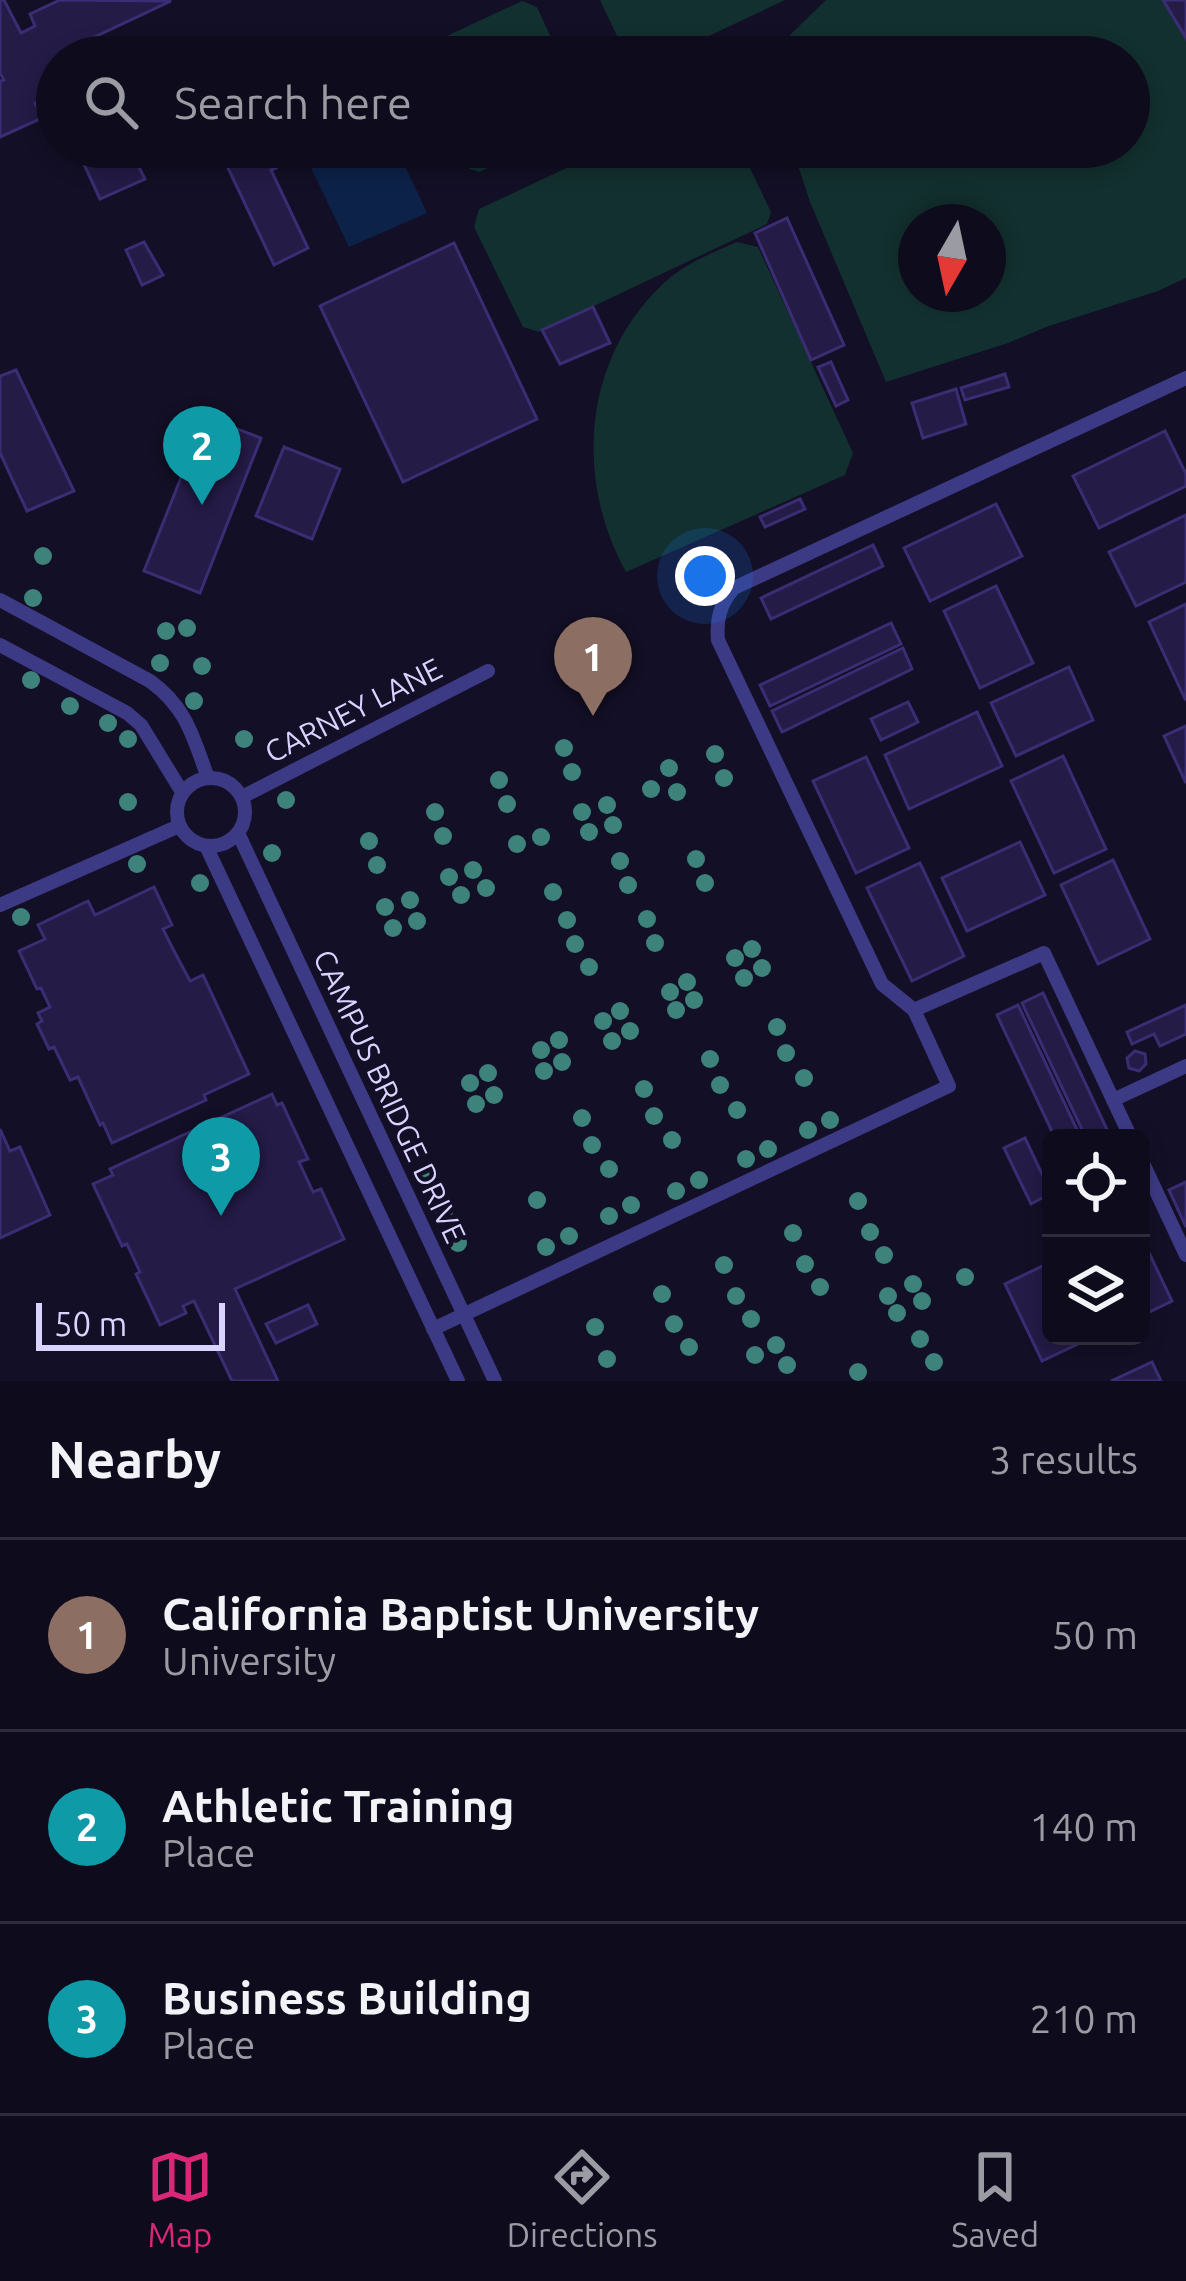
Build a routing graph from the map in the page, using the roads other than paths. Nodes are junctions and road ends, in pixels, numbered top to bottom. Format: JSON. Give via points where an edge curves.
{"nodes":[{"id":1,"x":1186,"y":378,"type":"edge"},
{"id":2,"x":0,"y":601,"type":"edge"},
{"id":3,"x":0,"y":645,"type":"edge"},
{"id":4,"x":488,"y":671,"type":"dead end"},
{"id":5,"x":208,"y":778,"type":"junction"},
{"id":6,"x":182,"y":792,"type":"junction"},
{"id":7,"x":242,"y":797,"type":"junction"},
{"id":8,"x":179,"y":826,"type":"junction"},
{"id":9,"x":238,"y":833,"type":"junction"},
{"id":10,"x":206,"y":846,"type":"junction"},
{"id":11,"x":0,"y":905,"type":"edge"},
{"id":12,"x":914,"y":1010,"type":"junction"},
{"id":13,"x":1186,"y":1066,"type":"edge"},
{"id":14,"x":1113,"y":1100,"type":"junction"},
{"id":15,"x":1127,"y":1129,"type":"edge"},
{"id":16,"x":1150,"y":1178,"type":"edge"},
{"id":17,"x":1186,"y":1255,"type":"edge"},
{"id":18,"x":463,"y":1315,"type":"junction"},
{"id":19,"x":434,"y":1328,"type":"junction"},
{"id":20,"x":458,"y":1381,"type":"edge"},
{"id":21,"x":495,"y":1381,"type":"edge"}],
"edges":[{"from":1,"to":12,"type":"lane","via":[[725,598],[718,640],[882,984]]},
{"from":2,"to":5,"type":"lane","via":[[169,695]]},
{"from":3,"to":6,"type":"lane","via":[[127,713]]},
{"from":4,"to":7,"type":"lane","name":"CARNEY LANE"},
{"from":5,"to":6,"type":"lane"},
{"from":5,"to":7,"type":"lane","via":[[228,782]]},
{"from":6,"to":8,"type":"lane"},
{"from":7,"to":9,"type":"lane"},
{"from":8,"to":10,"type":"lane"},
{"from":8,"to":11,"type":"lane"},
{"from":9,"to":10,"type":"lane"},
{"from":9,"to":18,"type":"lane","name":"CAMPUS BRIDGE DRIVE"},
{"from":10,"to":19,"type":"lane","name":"CAMPUS BRIDGE DRIVE"},
{"from":12,"to":14,"type":"lane","via":[[1043,953]]},
{"from":12,"to":18,"type":"lane","via":[[949,1086]]},
{"from":13,"to":14,"type":"lane"},
{"from":14,"to":15,"type":"lane"},
{"from":16,"to":17,"type":"lane"},
{"from":18,"to":19,"type":"lane"},
{"from":18,"to":21,"type":"lane","name":"CAMPUS BRIDGE DRIVE"},
{"from":19,"to":20,"type":"lane","name":"CAMPUS BRIDGE DRIVE"}]}
